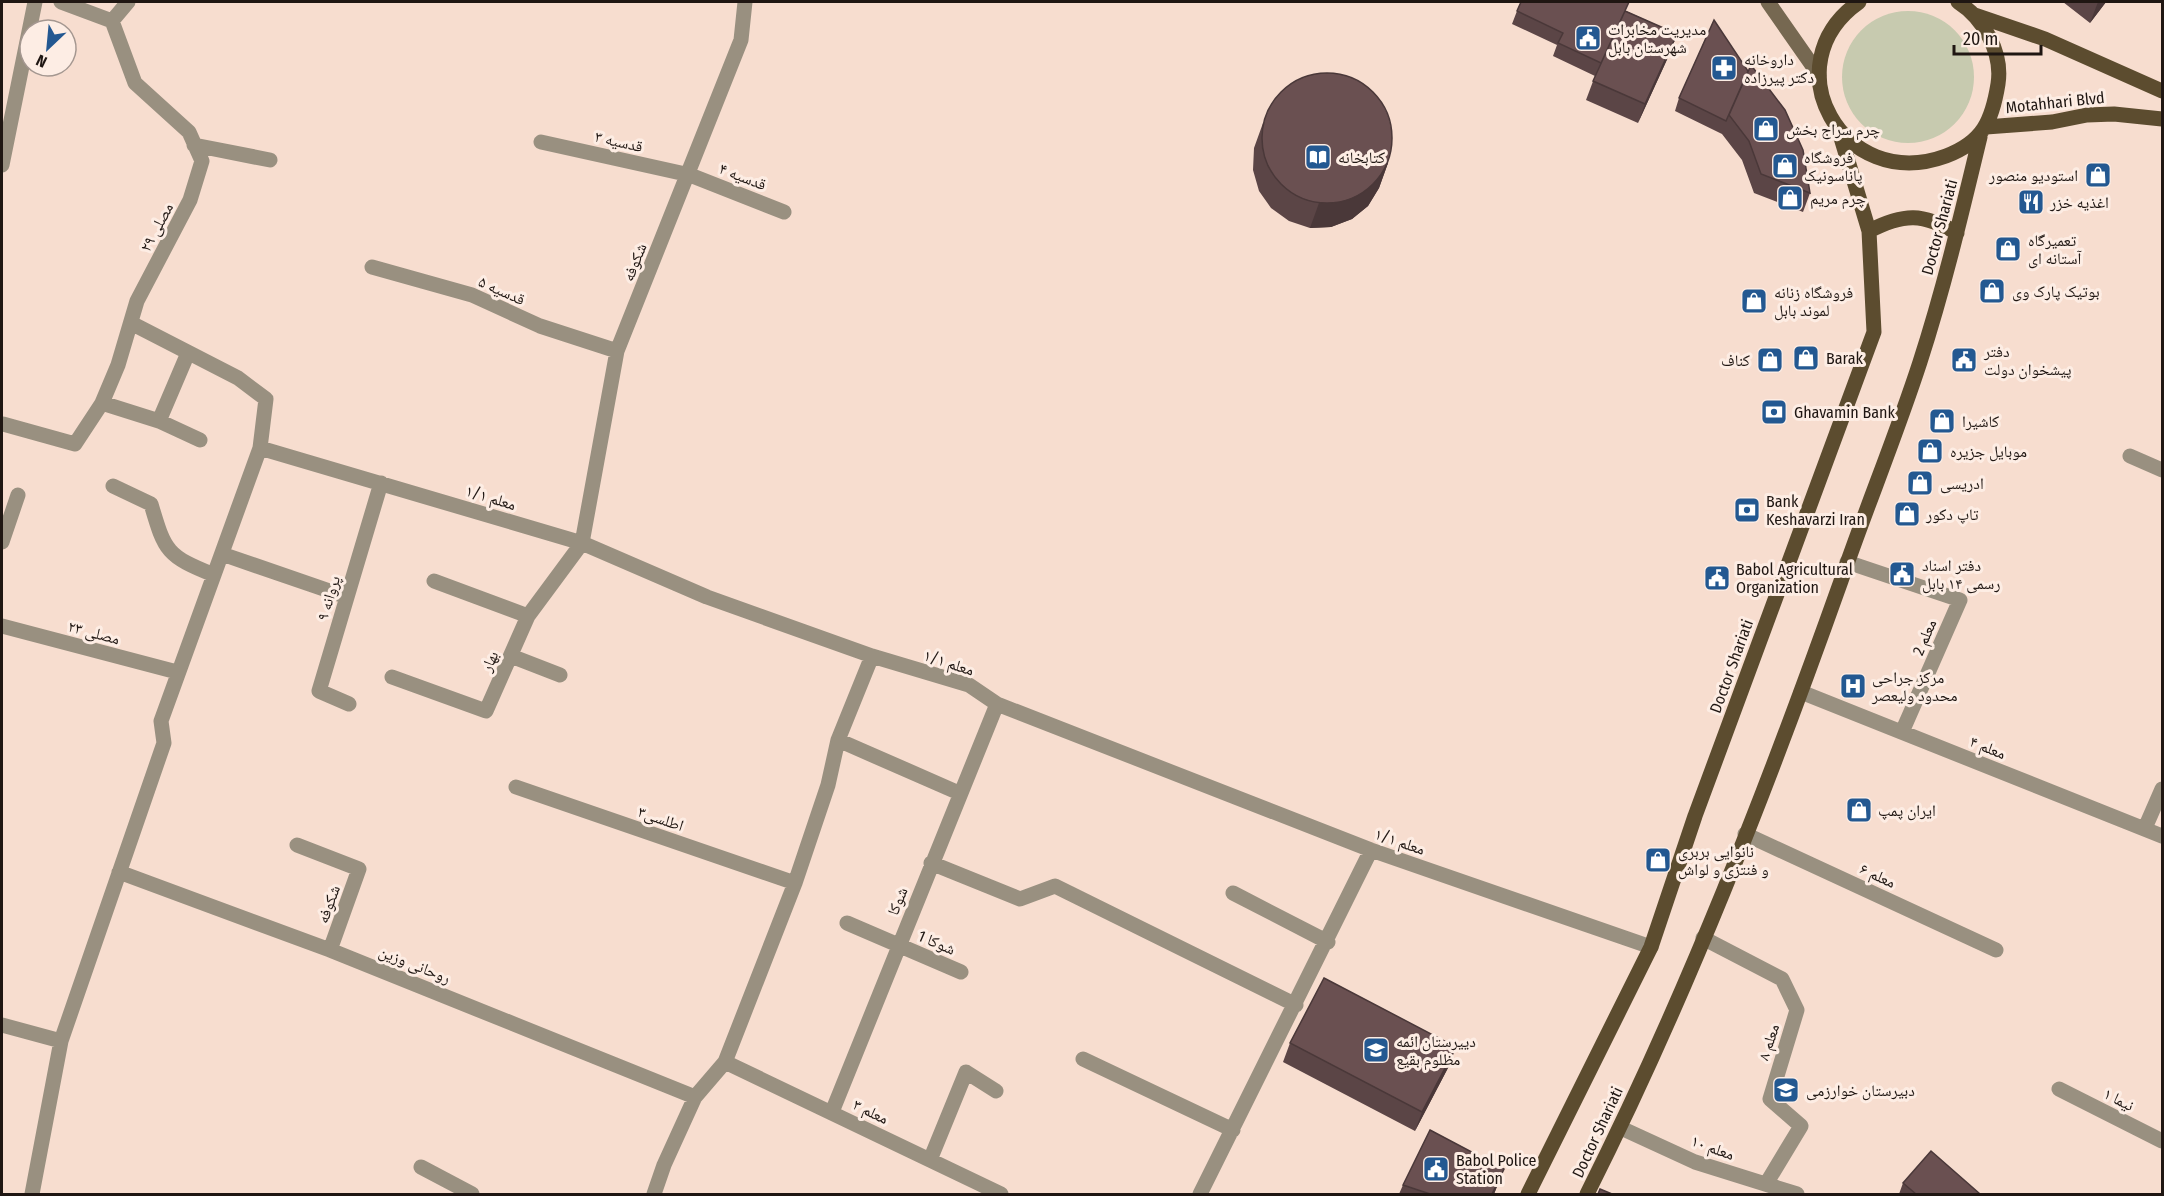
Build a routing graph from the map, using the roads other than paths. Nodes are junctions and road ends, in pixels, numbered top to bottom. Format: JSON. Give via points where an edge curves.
{"nodes":[{"id":1,"x":35,"y":2,"type":"edge"},
{"id":2,"x":61,"y":2,"type":"edge"},
{"id":3,"x":128,"y":2,"type":"edge"},
{"id":4,"x":745,"y":2,"type":"edge"},
{"id":5,"x":1768,"y":2,"type":"edge"},
{"id":6,"x":1859,"y":2,"type":"edge"},
{"id":7,"x":1968,"y":6,"type":"edge"},
{"id":8,"x":112,"y":21,"type":"junction"},
{"id":9,"x":1819,"y":75,"type":"junction"},
{"id":10,"x":2163,"y":90,"type":"edge"},
{"id":11,"x":2163,"y":119,"type":"edge"},
{"id":12,"x":1839,"y":131,"type":"junction"},
{"id":13,"x":1983,"y":132,"type":"junction"},
{"id":14,"x":542,"y":142,"type":"dead end"},
{"id":15,"x":194,"y":145,"type":"junction"},
{"id":16,"x":270,"y":160,"type":"dead end"},
{"id":17,"x":2,"y":165,"type":"edge"},
{"id":18,"x":690,"y":175,"type":"junction"},
{"id":19,"x":784,"y":212,"type":"dead end"},
{"id":20,"x":1869,"y":231,"type":"junction"},
{"id":21,"x":1958,"y":233,"type":"junction"},
{"id":22,"x":372,"y":267,"type":"dead end"},
{"id":23,"x":131,"y":323,"type":"junction"},
{"id":24,"x":617,"y":351,"type":"junction"},
{"id":25,"x":188,"y":352,"type":"junction"},
{"id":26,"x":102,"y":403,"type":"junction"},
{"id":27,"x":159,"y":421,"type":"junction"},
{"id":28,"x":3,"y":424,"type":"dead end"},
{"id":29,"x":200,"y":440,"type":"dead end"},
{"id":30,"x":260,"y":448,"type":"junction"},
{"id":31,"x":2130,"y":456,"type":"dead end"},
{"id":32,"x":2163,"y":470,"type":"edge"},
{"id":33,"x":381,"y":483,"type":"junction"},
{"id":34,"x":113,"y":486,"type":"dead end"},
{"id":35,"x":18,"y":495,"type":"dead end"},
{"id":36,"x":2,"y":542,"type":"edge"},
{"id":37,"x":582,"y":543,"type":"junction"},
{"id":38,"x":222,"y":554,"type":"junction"},
{"id":39,"x":1847,"y":562,"type":"junction"},
{"id":40,"x":214,"y":574,"type":"junction"},
{"id":41,"x":434,"y":581,"type":"dead end"},
{"id":42,"x":347,"y":597,"type":"junction"},
{"id":43,"x":528,"y":616,"type":"junction"},
{"id":44,"x":2,"y":626,"type":"edge"},
{"id":45,"x":511,"y":656,"type":"junction"},
{"id":46,"x":872,"y":656,"type":"junction"},
{"id":47,"x":177,"y":672,"type":"junction"},
{"id":48,"x":560,"y":675,"type":"dead end"},
{"id":49,"x":392,"y":677,"type":"dead end"},
{"id":50,"x":1801,"y":692,"type":"junction"},
{"id":51,"x":348,"y":704,"type":"dead end"},
{"id":52,"x":998,"y":704,"type":"junction"},
{"id":53,"x":1902,"y":732,"type":"junction"},
{"id":54,"x":838,"y":741,"type":"junction"},
{"id":55,"x":516,"y":787,"type":"dead end"},
{"id":56,"x":2163,"y":789,"type":"edge"},
{"id":57,"x":959,"y":793,"type":"junction"},
{"id":58,"x":2145,"y":828,"type":"junction"},
{"id":59,"x":1745,"y":834,"type":"junction"},
{"id":60,"x":2163,"y":836,"type":"edge"},
{"id":61,"x":297,"y":845,"type":"dead end"},
{"id":62,"x":1371,"y":850,"type":"junction"},
{"id":63,"x":932,"y":863,"type":"junction"},
{"id":64,"x":119,"y":872,"type":"junction"},
{"id":65,"x":795,"y":883,"type":"junction"},
{"id":66,"x":1233,"y":893,"type":"dead end"},
{"id":67,"x":847,"y":923,"type":"dead end"},
{"id":68,"x":1703,"y":938,"type":"junction"},
{"id":69,"x":1328,"y":942,"type":"junction"},
{"id":70,"x":899,"y":945,"type":"junction"},
{"id":71,"x":1651,"y":946,"type":"junction"},
{"id":72,"x":330,"y":950,"type":"junction"},
{"id":73,"x":1996,"y":950,"type":"dead end"},
{"id":74,"x":961,"y":972,"type":"dead end"},
{"id":75,"x":1296,"y":1005,"type":"junction"},
{"id":76,"x":2,"y":1025,"type":"edge"},
{"id":77,"x":61,"y":1041,"type":"junction"},
{"id":78,"x":1083,"y":1059,"type":"dead end"},
{"id":79,"x":725,"y":1062,"type":"junction"},
{"id":80,"x":2059,"y":1089,"type":"dead end"},
{"id":81,"x":996,"y":1091,"type":"dead end"},
{"id":82,"x":695,"y":1097,"type":"junction"},
{"id":83,"x":832,"y":1112,"type":"junction"},
{"id":84,"x":1621,"y":1128,"type":"junction"},
{"id":85,"x":1233,"y":1130,"type":"junction"},
{"id":86,"x":2163,"y":1141,"type":"edge"},
{"id":87,"x":930,"y":1160,"type":"junction"},
{"id":88,"x":421,"y":1167,"type":"dead end"},
{"id":89,"x":1766,"y":1184,"type":"junction"},
{"id":90,"x":32,"y":1194,"type":"edge"},
{"id":91,"x":472,"y":1194,"type":"edge"},
{"id":92,"x":654,"y":1194,"type":"edge"},
{"id":93,"x":1000,"y":1194,"type":"edge"},
{"id":94,"x":1200,"y":1194,"type":"edge"},
{"id":95,"x":1528,"y":1194,"type":"edge"},
{"id":96,"x":1587,"y":1194,"type":"edge"},
{"id":97,"x":1797,"y":1194,"type":"edge"}],
"edges":[{"from":1,"to":17,"type":"street"},
{"from":2,"to":8,"type":"street"},
{"from":3,"to":8,"type":"street"},
{"from":4,"to":18,"type":"street","name":"شکوفه","via":[[741,40]]},
{"from":5,"to":9,"type":"main road"},
{"from":6,"to":9,"type":"main road","via":[[1836,22],[1827,39]]},
{"from":7,"to":10,"type":"main road","name":"Motahhari Blvd"},
{"from":7,"to":13,"type":"main road","name":"Doctor Shariati","via":[[1989,35],[1996,57],[1998,81]]},
{"from":8,"to":15,"type":"street","name":"مصلی ۲۹","via":[[135,83],[189,132]]},
{"from":9,"to":12,"type":"main road","via":[[1821,95]]},
{"from":11,"to":13,"type":"main road","name":"Motahhari Blvd","via":[[2086,115]]},
{"from":12,"to":13,"type":"main road","via":[[1857,148],[1879,160],[1904,164],[1952,154]]},
{"from":12,"to":20,"type":"main road","name":"Doctor Shariati"},
{"from":13,"to":21,"type":"main road","name":"Doctor Shariati"},
{"from":14,"to":18,"type":"street","name":"قدسیه ۳"},
{"from":15,"to":16,"type":"street"},
{"from":15,"to":23,"type":"street","name":"مصلی ۲۹","via":[[202,161],[190,200],[137,302]]},
{"from":18,"to":19,"type":"street","name":"قدسیه ۴"},
{"from":18,"to":24,"type":"street","name":"شکوفه"},
{"from":20,"to":21,"type":"main road","via":[[1890,220],[1913,216],[1937,221]]},
{"from":20,"to":71,"type":"main road","name":"Doctor Shariati","via":[[1874,332],[1695,816]]},
{"from":21,"to":39,"type":"main road","name":"Doctor Shariati","via":[[1920,362]]},
{"from":22,"to":24,"type":"street","name":"قدسیه ۵","via":[[472,295],[540,326]]},
{"from":23,"to":25,"type":"street"},
{"from":23,"to":26,"type":"street","name":"مصلی ۲۹"},
{"from":24,"to":37,"type":"street","name":"شکوفه"},
{"from":25,"to":27,"type":"street"},
{"from":25,"to":30,"type":"street","via":[[238,378],[266,399]]},
{"from":26,"to":27,"type":"street"},
{"from":26,"to":28,"type":"street","name":"مصلی ۲۹","via":[[75,444]]},
{"from":27,"to":29,"type":"street"},
{"from":30,"to":33,"type":"street","name":"معلم ۱/۱"},
{"from":30,"to":38,"type":"street"},
{"from":31,"to":32,"type":"street"},
{"from":33,"to":37,"type":"street","name":"معلم ۱/۱"},
{"from":33,"to":42,"type":"street","name":"پروانه ۹"},
{"from":34,"to":40,"type":"street","via":[[151,504],[162,542],[179,561]]},
{"from":35,"to":36,"type":"street"},
{"from":37,"to":43,"type":"street","name":"بهار"},
{"from":37,"to":46,"type":"street","name":"معلم ۱/۱","via":[[707,597]]},
{"from":38,"to":40,"type":"street"},
{"from":38,"to":42,"type":"street"},
{"from":39,"to":50,"type":"main road","name":"Doctor Shariati"},
{"from":39,"to":53,"type":"street","name":"معلم 2","via":[[1959,600]]},
{"from":40,"to":47,"type":"street"},
{"from":41,"to":43,"type":"street"},
{"from":42,"to":51,"type":"street","name":"پروانه ۹","via":[[319,691]]},
{"from":43,"to":45,"type":"street","name":"بهار"},
{"from":44,"to":47,"type":"street","name":"مصلی ۲۳"},
{"from":45,"to":48,"type":"street"},
{"from":45,"to":49,"type":"street","name":"بهار","via":[[486,711]]},
{"from":46,"to":52,"type":"street","name":"معلم ۱/۱","via":[[969,686]]},
{"from":46,"to":54,"type":"street"},
{"from":47,"to":64,"type":"street","via":[[161,721],[164,743]]},
{"from":50,"to":53,"type":"street","name":"معلم ۴"},
{"from":50,"to":59,"type":"main road","name":"Doctor Shariati"},
{"from":52,"to":57,"type":"street","name":"شوکا"},
{"from":52,"to":62,"type":"street","name":"معلم ۱/۱"},
{"from":53,"to":58,"type":"street","name":"معلم ۴"},
{"from":54,"to":57,"type":"street"},
{"from":54,"to":65,"type":"street","via":[[828,785]]},
{"from":55,"to":65,"type":"street","name":"اطلسی۳"},
{"from":56,"to":58,"type":"street"},
{"from":57,"to":63,"type":"street","name":"شوکا"},
{"from":58,"to":60,"type":"street","name":"معلم ۴"},
{"from":59,"to":68,"type":"main road","name":"Doctor Shariati"},
{"from":59,"to":73,"type":"street","name":"معلم ۶"},
{"from":61,"to":72,"type":"street","name":"شکوفه","via":[[359,869]]},
{"from":62,"to":69,"type":"street"},
{"from":62,"to":71,"type":"street","name":"معلم ۱/۱"},
{"from":63,"to":70,"type":"street","name":"شوکا"},
{"from":63,"to":75,"type":"street","via":[[1020,899],[1055,886]]},
{"from":64,"to":72,"type":"street","name":"روحانی وزین"},
{"from":64,"to":77,"type":"street"},
{"from":65,"to":79,"type":"street"},
{"from":66,"to":69,"type":"street"},
{"from":67,"to":70,"type":"street","name":"شوکا 1"},
{"from":68,"to":84,"type":"main road","name":"Doctor Shariati"},
{"from":68,"to":89,"type":"street","name":"معلم ۸","via":[[1782,979],[1797,1010],[1770,1099],[1801,1126]]},
{"from":69,"to":75,"type":"street"},
{"from":70,"to":74,"type":"street","name":"شوکا 1"},
{"from":70,"to":83,"type":"street","name":"شوکا"},
{"from":71,"to":95,"type":"main road","name":"Doctor Shariati"},
{"from":72,"to":82,"type":"street","name":"روحانی وزین"},
{"from":75,"to":85,"type":"street"},
{"from":76,"to":77,"type":"street"},
{"from":77,"to":90,"type":"street"},
{"from":78,"to":85,"type":"street"},
{"from":79,"to":82,"type":"street"},
{"from":79,"to":83,"type":"street","name":"معلم ۳"},
{"from":80,"to":86,"type":"street","name":"نیما ۱"},
{"from":81,"to":87,"type":"street","via":[[966,1072]]},
{"from":82,"to":92,"type":"street"},
{"from":83,"to":87,"type":"street","name":"معلم ۳"},
{"from":84,"to":89,"type":"street","name":"معلم ۱۰","via":[[1695,1161]]},
{"from":84,"to":96,"type":"main road","name":"Doctor Shariati"},
{"from":85,"to":94,"type":"street"},
{"from":87,"to":93,"type":"street","name":"معلم ۳"},
{"from":88,"to":91,"type":"street"},
{"from":89,"to":97,"type":"street","name":"معلم ۱۰"}]}
